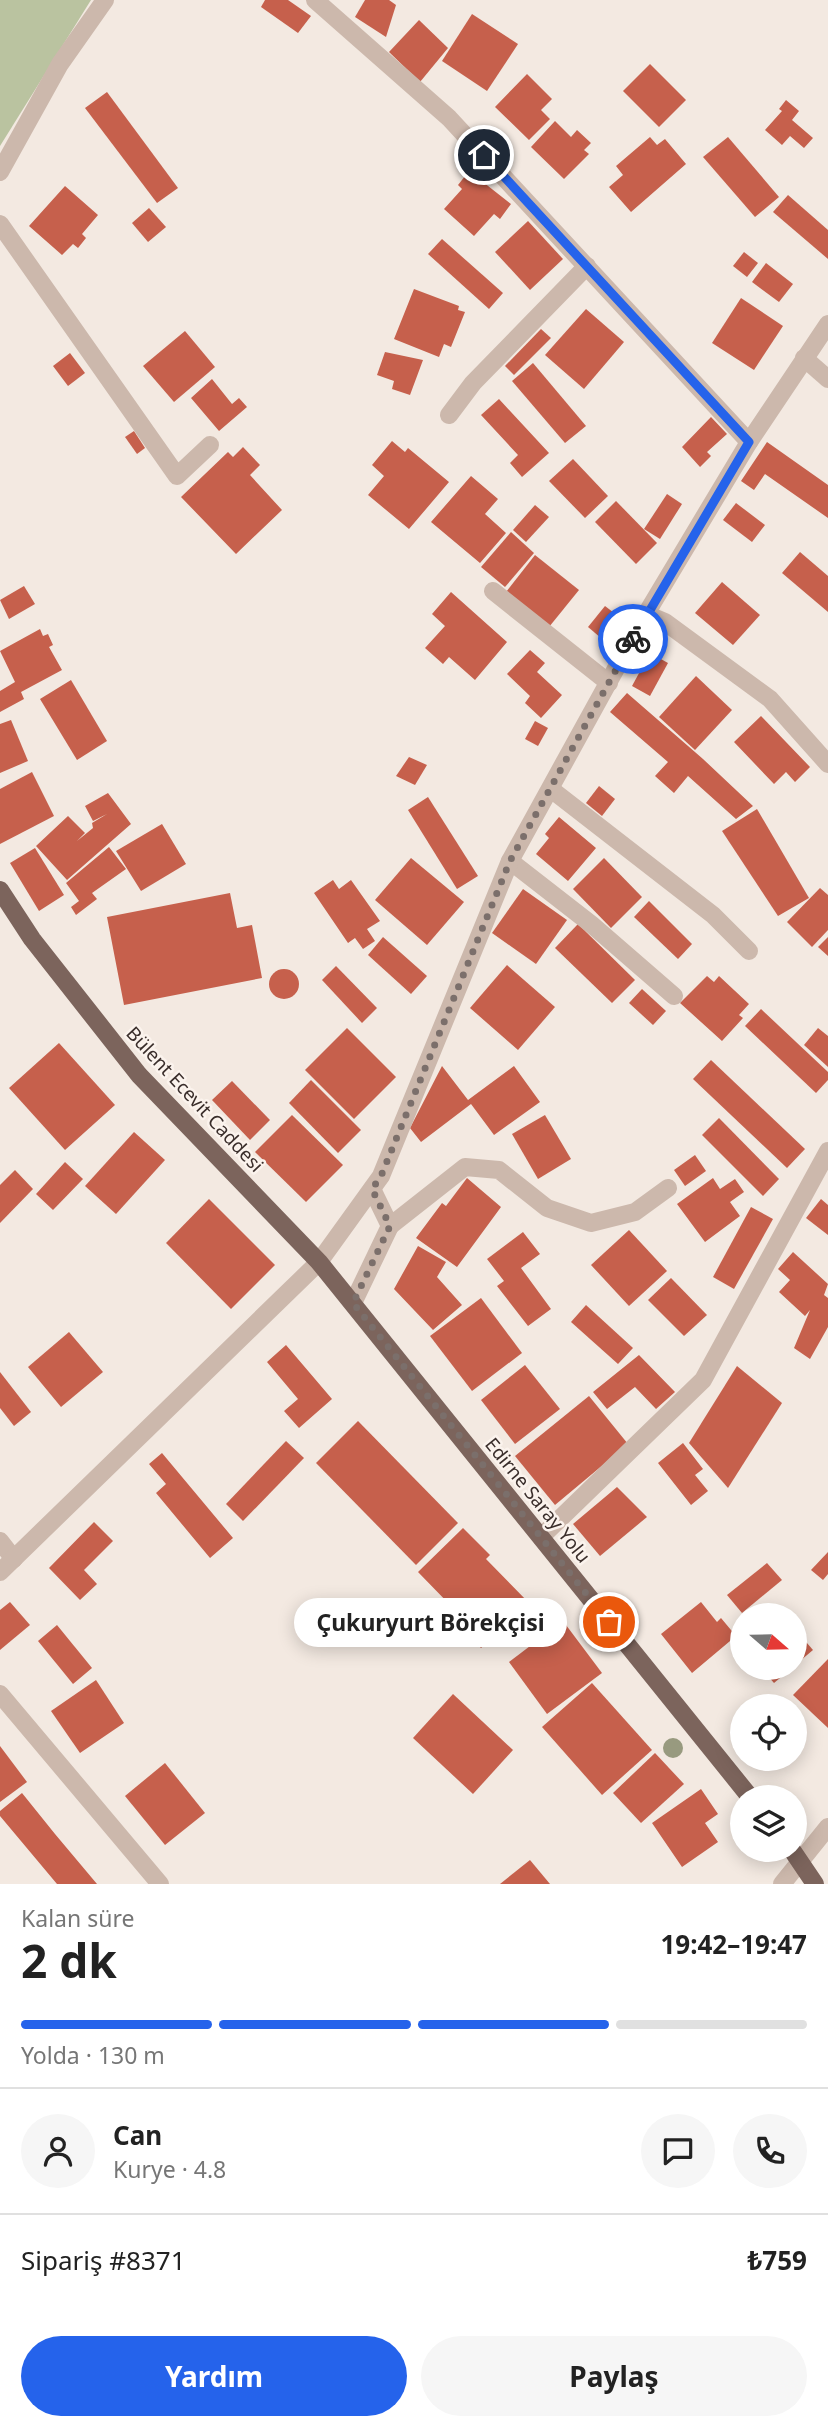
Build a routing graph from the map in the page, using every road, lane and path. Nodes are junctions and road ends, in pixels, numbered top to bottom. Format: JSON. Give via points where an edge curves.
{"nodes":[{"id":1,"x":105,"y":0,"type":"edge"},
{"id":2,"x":314,"y":0,"type":"edge"},
{"id":3,"x":0,"y":172,"type":"edge"},
{"id":4,"x":0,"y":224,"type":"edge"},
{"id":5,"x":587,"y":265,"type":"junction"},
{"id":6,"x":828,"y":324,"type":"edge"},
{"id":7,"x":804,"y":358,"type":"junction"},
{"id":8,"x":828,"y":379,"type":"edge"},
{"id":9,"x":449,"y":415,"type":"dead end"},
{"id":10,"x":749,"y":442,"type":"junction"},
{"id":11,"x":210,"y":445,"type":"dead end"},
{"id":12,"x":493,"y":591,"type":"dead end"},
{"id":13,"x":646,"y":614,"type":"junction"},
{"id":14,"x":609,"y":683,"type":"junction"},
{"id":15,"x":828,"y":764,"type":"edge"},
{"id":16,"x":552,"y":790,"type":"junction"},
{"id":17,"x":510,"y":861,"type":"junction"},
{"id":18,"x":0,"y":890,"type":"edge"},
{"id":19,"x":749,"y":951,"type":"dead end"},
{"id":20,"x":674,"y":996,"type":"dead end"},
{"id":21,"x":828,"y":1152,"type":"edge"},
{"id":22,"x":668,"y":1188,"type":"dead end"},
{"id":23,"x":372,"y":1189,"type":"junction"},
{"id":24,"x":390,"y":1226,"type":"junction"},
{"id":25,"x":319,"y":1262,"type":"junction"},
{"id":26,"x":353,"y":1303,"type":"junction"},
{"id":27,"x":541,"y":1537,"type":"junction"},
{"id":28,"x":0,"y":1541,"type":"edge"},
{"id":29,"x":15,"y":1559,"type":"junction"},
{"id":30,"x":0,"y":1572,"type":"edge"},
{"id":31,"x":0,"y":1694,"type":"edge"},
{"id":32,"x":740,"y":1785,"type":"edge"},
{"id":33,"x":828,"y":1827,"type":"edge"},
{"id":34,"x":807,"y":1846,"type":"edge"},
{"id":35,"x":793,"y":1862,"type":"edge"},
{"id":36,"x":801,"y":1862,"type":"edge"},
{"id":37,"x":160,"y":1884,"type":"edge"},
{"id":38,"x":782,"y":1884,"type":"edge"},
{"id":39,"x":815,"y":1884,"type":"edge"}],
"edges":[{"from":1,"to":3,"type":"street","via":[[60,64]]},
{"from":2,"to":5,"type":"street","via":[[449,118]]},
{"from":4,"to":11,"type":"street","via":[[177,476]]},
{"from":5,"to":9,"type":"street"},
{"from":5,"to":10,"type":"street"},
{"from":6,"to":7,"type":"street"},
{"from":7,"to":8,"type":"street"},
{"from":7,"to":10,"type":"street"},
{"from":10,"to":13,"type":"street"},
{"from":12,"to":14,"type":"street"},
{"from":13,"to":14,"type":"street"},
{"from":13,"to":15,"type":"street","via":[[664,622],[770,699]]},
{"from":14,"to":16,"type":"street"},
{"from":16,"to":17,"type":"street"},
{"from":16,"to":19,"type":"street","via":[[713,915]]},
{"from":17,"to":20,"type":"street"},
{"from":17,"to":23,"type":"street"},
{"from":18,"to":25,"type":"main road","name":"Bülent Ecevit Caddesi","via":[[32,939],[139,1074]]},
{"from":21,"to":27,"type":"street","via":[[703,1380]]},
{"from":22,"to":24,"type":"street","via":[[635,1212],[591,1223],[547,1208],[499,1170],[465,1167]]},
{"from":23,"to":24,"type":"street"},
{"from":23,"to":25,"type":"street"},
{"from":24,"to":26,"type":"street"},
{"from":25,"to":26,"type":"main road","name":"Edirne Saray Yolu"},
{"from":25,"to":29,"type":"street"},
{"from":26,"to":27,"type":"main road","name":"Edirne Saray Yolu"},
{"from":27,"to":32,"type":"main road","name":"Edirne Saray Yolu"},
{"from":28,"to":29,"type":"street"},
{"from":29,"to":30,"type":"street"},
{"from":31,"to":37,"type":"street"},
{"from":33,"to":34,"type":"street"},
{"from":35,"to":38,"type":"street"},
{"from":36,"to":39,"type":"main road"}]}
